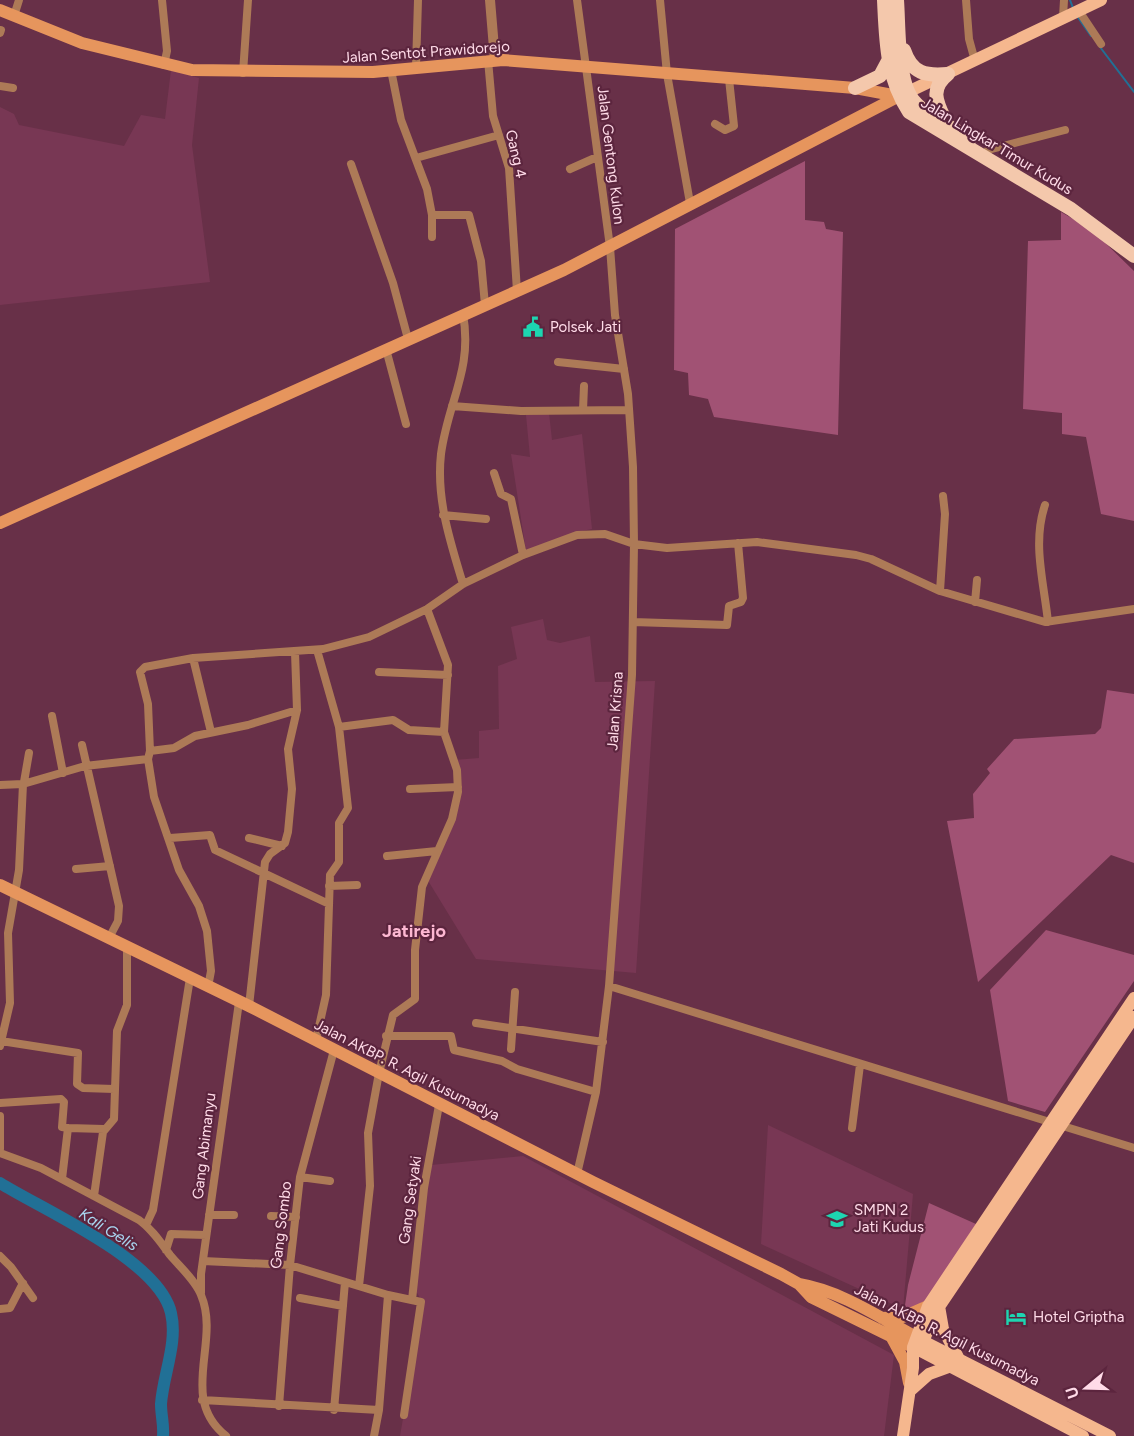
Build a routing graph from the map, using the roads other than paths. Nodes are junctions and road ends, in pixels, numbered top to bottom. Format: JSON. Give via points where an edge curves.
{"nodes":[{"id":1,"x":18,"y":0,"type":"edge"},
{"id":2,"x":162,"y":0,"type":"edge"},
{"id":3,"x":248,"y":0,"type":"edge"},
{"id":4,"x":418,"y":0,"type":"edge"},
{"id":5,"x":490,"y":0,"type":"edge"},
{"id":6,"x":577,"y":0,"type":"edge"},
{"id":7,"x":660,"y":0,"type":"edge"},
{"id":8,"x":884,"y":0,"type":"edge"},
{"id":9,"x":897,"y":0,"type":"edge"},
{"id":10,"x":966,"y":0,"type":"edge"},
{"id":11,"x":1064,"y":0,"type":"edge"},
{"id":12,"x":1101,"y":0,"type":"edge"},
{"id":13,"x":0,"y":10,"type":"edge"},
{"id":14,"x":1072,"y":14,"type":"junction"},
{"id":15,"x":14,"y":16,"type":"junction"},
{"id":16,"x":900,"y":33,"type":"junction"},
{"id":17,"x":1101,"y":44,"type":"dead end"},
{"id":18,"x":491,"y":60,"type":"junction"},
{"id":19,"x":888,"y":60,"type":"junction"},
{"id":20,"x":975,"y":61,"type":"junction"},
{"id":21,"x":164,"y":65,"type":"junction"},
{"id":22,"x":586,"y":66,"type":"junction"},
{"id":23,"x":416,"y":68,"type":"junction"},
{"id":24,"x":391,"y":70,"type":"junction"},
{"id":25,"x":243,"y":72,"type":"junction"},
{"id":26,"x":667,"y":74,"type":"junction"},
{"id":27,"x":948,"y":74,"type":"junction"},
{"id":28,"x":729,"y":79,"type":"junction"},
{"id":29,"x":0,"y":86,"type":"edge"},
{"id":30,"x":13,"y":88,"type":"dead end"},
{"id":31,"x":855,"y":88,"type":"junction"},
{"id":32,"x":903,"y":94,"type":"junction"},
{"id":33,"x":715,"y":124,"type":"dead end"},
{"id":34,"x":947,"y":124,"type":"junction"},
{"id":35,"x":1065,"y":130,"type":"dead end"},
{"id":36,"x":499,"y":135,"type":"junction"},
{"id":37,"x":988,"y":150,"type":"junction"},
{"id":38,"x":597,"y":157,"type":"junction"},
{"id":39,"x":416,"y":158,"type":"junction"},
{"id":40,"x":351,"y":164,"type":"dead end"},
{"id":41,"x":570,"y":169,"type":"dead end"},
{"id":42,"x":690,"y":203,"type":"junction"},
{"id":43,"x":432,"y":215,"type":"junction"},
{"id":44,"x":432,"y":237,"type":"dead end"},
{"id":45,"x":1134,"y":246,"type":"edge"},
{"id":46,"x":610,"y":247,"type":"junction"},
{"id":47,"x":1134,"y":256,"type":"edge"},
{"id":48,"x":517,"y":291,"type":"junction"},
{"id":49,"x":485,"y":305,"type":"junction"},
{"id":50,"x":463,"y":314,"type":"junction"},
{"id":51,"x":408,"y":339,"type":"junction"},
{"id":52,"x":386,"y":349,"type":"junction"},
{"id":53,"x":558,"y":362,"type":"dead end"},
{"id":54,"x":624,"y":369,"type":"junction"},
{"id":55,"x":584,"y":386,"type":"dead end"},
{"id":56,"x":452,"y":406,"type":"junction"},
{"id":57,"x":583,"y":410,"type":"junction"},
{"id":58,"x":629,"y":410,"type":"junction"},
{"id":59,"x":406,"y":424,"type":"dead end"},
{"id":60,"x":494,"y":473,"type":"dead end"},
{"id":61,"x":943,"y":496,"type":"dead end"},
{"id":62,"x":1045,"y":505,"type":"dead end"},
{"id":63,"x":443,"y":515,"type":"junction"},
{"id":64,"x":486,"y":519,"type":"dead end"},
{"id":65,"x":0,"y":523,"type":"edge"},
{"id":66,"x":738,"y":543,"type":"junction"},
{"id":67,"x":634,"y":544,"type":"junction"},
{"id":68,"x":523,"y":555,"type":"junction"},
{"id":69,"x":977,"y":580,"type":"dead end"},
{"id":70,"x":463,"y":584,"type":"junction"},
{"id":71,"x":940,"y":591,"type":"junction"},
{"id":72,"x":975,"y":602,"type":"junction"},
{"id":73,"x":427,"y":609,"type":"junction"},
{"id":74,"x":1134,"y":609,"type":"edge"},
{"id":75,"x":633,"y":622,"type":"junction"},
{"id":76,"x":1048,"y":622,"type":"junction"},
{"id":77,"x":318,"y":650,"type":"junction"},
{"id":78,"x":295,"y":652,"type":"junction"},
{"id":79,"x":194,"y":658,"type":"junction"},
{"id":80,"x":380,"y":672,"type":"dead end"},
{"id":81,"x":448,"y":675,"type":"junction"},
{"id":82,"x":297,"y":710,"type":"junction"},
{"id":83,"x":52,"y":716,"type":"dead end"},
{"id":84,"x":339,"y":727,"type":"junction"},
{"id":85,"x":211,"y":732,"type":"junction"},
{"id":86,"x":444,"y":732,"type":"junction"},
{"id":87,"x":82,"y":745,"type":"dead end"},
{"id":88,"x":29,"y":753,"type":"dead end"},
{"id":89,"x":149,"y":755,"type":"junction"},
{"id":90,"x":85,"y":766,"type":"junction"},
{"id":91,"x":63,"y":773,"type":"junction"},
{"id":92,"x":23,"y":783,"type":"junction"},
{"id":93,"x":0,"y":785,"type":"edge"},
{"id":94,"x":458,"y":787,"type":"junction"},
{"id":95,"x":410,"y":789,"type":"dead end"},
{"id":96,"x":170,"y":838,"type":"junction"},
{"id":97,"x":249,"y":838,"type":"dead end"},
{"id":98,"x":282,"y":846,"type":"junction"},
{"id":99,"x":437,"y":851,"type":"junction"},
{"id":100,"x":387,"y":856,"type":"dead end"},
{"id":101,"x":110,"y":866,"type":"junction"},
{"id":102,"x":76,"y":869,"type":"dead end"},
{"id":103,"x":263,"y":872,"type":"junction"},
{"id":104,"x":0,"y":885,"type":"edge"},
{"id":105,"x":357,"y":885,"type":"dead end"},
{"id":106,"x":329,"y":886,"type":"junction"},
{"id":107,"x":14,"y":892,"type":"junction"},
{"id":108,"x":329,"y":904,"type":"junction"},
{"id":109,"x":109,"y":938,"type":"junction"},
{"id":110,"x":128,"y":946,"type":"junction"},
{"id":111,"x":190,"y":978,"type":"junction"},
{"id":112,"x":208,"y":987,"type":"junction"},
{"id":113,"x":609,"y":987,"type":"junction"},
{"id":114,"x":515,"y":992,"type":"dead end"},
{"id":115,"x":1134,"y":998,"type":"edge"},
{"id":116,"x":244,"y":1004,"type":"junction"},
{"id":117,"x":1134,"y":1017,"type":"edge"},
{"id":118,"x":476,"y":1023,"type":"dead end"},
{"id":119,"x":514,"y":1027,"type":"junction"},
{"id":120,"x":386,"y":1036,"type":"junction"},
{"id":121,"x":316,"y":1040,"type":"junction"},
{"id":122,"x":603,"y":1042,"type":"junction"},
{"id":123,"x":1,"y":1044,"type":"edge"},
{"id":124,"x":511,"y":1049,"type":"dead end"},
{"id":125,"x":334,"y":1050,"type":"junction"},
{"id":126,"x":861,"y":1065,"type":"junction"},
{"id":127,"x":379,"y":1073,"type":"junction"},
{"id":128,"x":114,"y":1089,"type":"junction"},
{"id":129,"x":596,"y":1092,"type":"junction"},
{"id":130,"x":0,"y":1102,"type":"edge"},
{"id":131,"x":439,"y":1105,"type":"junction"},
{"id":132,"x":0,"y":1116,"type":"edge"},
{"id":133,"x":1055,"y":1125,"type":"junction"},
{"id":134,"x":68,"y":1128,"type":"junction"},
{"id":135,"x":852,"y":1128,"type":"dead end"},
{"id":136,"x":104,"y":1129,"type":"junction"},
{"id":137,"x":1134,"y":1148,"type":"edge"},
{"id":138,"x":0,"y":1151,"type":"edge"},
{"id":139,"x":577,"y":1174,"type":"junction"},
{"id":140,"x":300,"y":1177,"type":"junction"},
{"id":141,"x":62,"y":1179,"type":"junction"},
{"id":142,"x":330,"y":1181,"type":"dead end"},
{"id":143,"x":94,"y":1196,"type":"junction"},
{"id":144,"x":209,"y":1215,"type":"junction"},
{"id":145,"x":234,"y":1215,"type":"dead end"},
{"id":146,"x":271,"y":1216,"type":"dead end"},
{"id":147,"x":296,"y":1217,"type":"junction"},
{"id":148,"x":146,"y":1225,"type":"junction"},
{"id":149,"x":206,"y":1235,"type":"junction"},
{"id":150,"x":166,"y":1250,"type":"junction"},
{"id":151,"x":0,"y":1256,"type":"edge"},
{"id":152,"x":202,"y":1261,"type":"junction"},
{"id":153,"x":290,"y":1265,"type":"junction"},
{"id":154,"x":345,"y":1282,"type":"junction"},
{"id":155,"x":23,"y":1283,"type":"junction"},
{"id":156,"x":799,"y":1284,"type":"junction"},
{"id":157,"x":359,"y":1286,"type":"junction"},
{"id":158,"x":201,"y":1294,"type":"junction"},
{"id":159,"x":388,"y":1295,"type":"junction"},
{"id":160,"x":33,"y":1298,"type":"dead end"},
{"id":161,"x":300,"y":1298,"type":"dead end"},
{"id":162,"x":412,"y":1300,"type":"junction"},
{"id":163,"x":343,"y":1306,"type":"junction"},
{"id":164,"x":933,"y":1306,"type":"junction"},
{"id":165,"x":0,"y":1309,"type":"edge"},
{"id":166,"x":881,"y":1318,"type":"junction"},
{"id":167,"x":891,"y":1337,"type":"junction"},
{"id":168,"x":917,"y":1346,"type":"junction"},
{"id":169,"x":955,"y":1362,"type":"junction"},
{"id":170,"x":911,"y":1390,"type":"junction"},
{"id":171,"x":202,"y":1400,"type":"junction"},
{"id":172,"x":279,"y":1406,"type":"junction"},
{"id":173,"x":334,"y":1410,"type":"junction"},
{"id":174,"x":380,"y":1410,"type":"junction"},
{"id":175,"x":404,"y":1415,"type":"dead end"},
{"id":176,"x":226,"y":1436,"type":"edge"},
{"id":177,"x":374,"y":1436,"type":"edge"},
{"id":178,"x":903,"y":1436,"type":"edge"},
{"id":179,"x":1083,"y":1436,"type":"edge"},
{"id":180,"x":1110,"y":1436,"type":"edge"}],
"edges":[{"from":1,"to":15,"type":"street"},
{"from":2,"to":21,"type":"street","via":[[167,51]]},
{"from":3,"to":25,"type":"street"},
{"from":4,"to":23,"type":"street"},
{"from":5,"to":18,"type":"street"},
{"from":6,"to":22,"type":"street","name":"Jalan Gentong Kulon"},
{"from":7,"to":26,"type":"street"},
{"from":8,"to":19,"type":"highway","name":"Jalan Lingkar Timur Kudus"},
{"from":9,"to":16,"type":"highway","name":"Jalan Lingkar Timur Kudus"},
{"from":10,"to":20,"type":"street"},
{"from":11,"to":14,"type":"street"},
{"from":12,"to":14,"type":"main road"},
{"from":13,"to":15,"type":"main road","name":"Jalan Sentot Prawidorejo"},
{"from":14,"to":17,"type":"street"},
{"from":14,"to":20,"type":"main road"},
{"from":15,"to":21,"type":"main road","name":"Jalan Sentot Prawidorejo","via":[[82,43]]},
{"from":16,"to":27,"type":"highway","via":[[910,64],[918,72],[928,76]]},
{"from":16,"to":32,"type":"highway","name":"Jalan Lingkar Timur Kudus"},
{"from":18,"to":22,"type":"main road","name":"Jalan Sentot Prawidorejo"},
{"from":18,"to":23,"type":"main road","name":"Jalan Sentot Prawidorejo"},
{"from":18,"to":36,"type":"street","name":"Gang 4","via":[[493,116]]},
{"from":19,"to":31,"type":"highway","via":[[880,76]]},
{"from":19,"to":32,"type":"highway","name":"Jalan Lingkar Timur Kudus"},
{"from":20,"to":27,"type":"main road"},
{"from":21,"to":25,"type":"main road","name":"Jalan Sentot Prawidorejo"},
{"from":22,"to":26,"type":"main road","name":"Jalan Sentot Prawidorejo"},
{"from":22,"to":38,"type":"street","name":"Jalan Gentong Kulon"},
{"from":23,"to":24,"type":"main road","name":"Jalan Sentot Prawidorejo"},
{"from":24,"to":25,"type":"main road","name":"Jalan Sentot Prawidorejo"},
{"from":24,"to":39,"type":"street","via":[[397,105]]},
{"from":26,"to":28,"type":"main road","name":"Jalan Sentot Prawidorejo"},
{"from":26,"to":42,"type":"street"},
{"from":27,"to":32,"type":"main road"},
{"from":27,"to":34,"type":"highway","via":[[939,81],[935,96]]},
{"from":28,"to":31,"type":"main road","name":"Jalan Sentot Prawidorejo"},
{"from":28,"to":33,"type":"street","via":[[734,126],[725,130]]},
{"from":29,"to":30,"type":"street"},
{"from":31,"to":32,"type":"main road","name":"Jalan Sentot Prawidorejo"},
{"from":32,"to":34,"type":"highway","name":"Jalan Lingkar Timur Kudus"},
{"from":32,"to":42,"type":"main road"},
{"from":32,"to":47,"type":"highway","name":"Jalan Lingkar Timur Kudus","via":[[909,112],[920,120],[1071,209]]},
{"from":34,"to":37,"type":"highway","name":"Jalan Lingkar Timur Kudus"},
{"from":35,"to":37,"type":"street"},
{"from":36,"to":39,"type":"street"},
{"from":36,"to":48,"type":"street","name":"Gang 4","via":[[509,168]]},
{"from":37,"to":45,"type":"highway","name":"Jalan Lingkar Timur Kudus","via":[[1074,202]]},
{"from":38,"to":41,"type":"street"},
{"from":38,"to":46,"type":"street","name":"Jalan Gentong Kulon"},
{"from":39,"to":43,"type":"street"},
{"from":40,"to":51,"type":"street","via":[[393,283]]},
{"from":42,"to":46,"type":"main road"},
{"from":43,"to":44,"type":"street"},
{"from":43,"to":49,"type":"street","via":[[469,215],[481,261]]},
{"from":46,"to":48,"type":"main road"},
{"from":46,"to":54,"type":"street","name":"Jalan Krisna"},
{"from":48,"to":49,"type":"main road"},
{"from":49,"to":50,"type":"main road"},
{"from":50,"to":51,"type":"main road"},
{"from":50,"to":56,"type":"street","via":[[466,356]]},
{"from":51,"to":52,"type":"main road"},
{"from":52,"to":59,"type":"street"},
{"from":52,"to":65,"type":"main road"},
{"from":53,"to":54,"type":"street"},
{"from":54,"to":58,"type":"street","name":"Jalan Krisna"},
{"from":55,"to":57,"type":"street"},
{"from":56,"to":57,"type":"street"},
{"from":56,"to":63,"type":"street","via":[[439,481]]},
{"from":57,"to":58,"type":"street"},
{"from":58,"to":67,"type":"street","name":"Jalan Krisna"},
{"from":60,"to":68,"type":"street","via":[[501,494],[511,499]]},
{"from":61,"to":71,"type":"street"},
{"from":62,"to":76,"type":"street","via":[[1038,540]]},
{"from":63,"to":64,"type":"street"},
{"from":63,"to":70,"type":"street"},
{"from":66,"to":67,"type":"street","via":[[674,548]]},
{"from":66,"to":71,"type":"street","via":[[856,555]]},
{"from":66,"to":75,"type":"street","via":[[743,598],[729,606],[727,625]]},
{"from":67,"to":68,"type":"street","via":[[605,534],[585,534]]},
{"from":67,"to":75,"type":"street","name":"Jalan Krisna"},
{"from":68,"to":70,"type":"street"},
{"from":69,"to":72,"type":"street"},
{"from":70,"to":73,"type":"street"},
{"from":71,"to":72,"type":"street"},
{"from":72,"to":76,"type":"street"},
{"from":73,"to":77,"type":"street","via":[[380,633]]},
{"from":73,"to":81,"type":"street","via":[[446,658]]},
{"from":74,"to":76,"type":"street"},
{"from":75,"to":113,"type":"street","name":"Jalan Krisna"},
{"from":77,"to":78,"type":"street"},
{"from":77,"to":84,"type":"street"},
{"from":78,"to":79,"type":"street"},
{"from":78,"to":82,"type":"street"},
{"from":79,"to":85,"type":"street"},
{"from":79,"to":89,"type":"street","via":[[141,670],[148,704]]},
{"from":80,"to":81,"type":"street"},
{"from":81,"to":86,"type":"street"},
{"from":82,"to":85,"type":"street"},
{"from":82,"to":98,"type":"street","via":[[288,749],[292,789],[288,832]]},
{"from":83,"to":91,"type":"street"},
{"from":84,"to":86,"type":"street","via":[[393,720],[409,730]]},
{"from":84,"to":106,"type":"street","via":[[348,808],[339,823],[340,858],[330,875]]},
{"from":85,"to":89,"type":"street"},
{"from":86,"to":94,"type":"street"},
{"from":87,"to":90,"type":"street"},
{"from":88,"to":92,"type":"street"},
{"from":89,"to":90,"type":"street"},
{"from":89,"to":96,"type":"street","via":[[154,797]]},
{"from":90,"to":91,"type":"street"},
{"from":90,"to":101,"type":"street"},
{"from":91,"to":92,"type":"street"},
{"from":92,"to":93,"type":"street"},
{"from":92,"to":107,"type":"street","via":[[19,870]]},
{"from":94,"to":95,"type":"street"},
{"from":94,"to":99,"type":"street","via":[[455,810]]},
{"from":96,"to":103,"type":"street","via":[[210,835],[215,850]]},
{"from":96,"to":112,"type":"street","via":[[179,870],[199,906],[207,931],[211,970]]},
{"from":97,"to":98,"type":"street"},
{"from":98,"to":103,"type":"street","via":[[267,858]]},
{"from":99,"to":100,"type":"street"},
{"from":99,"to":120,"type":"street","via":[[420,896],[414,999],[393,1015]]},
{"from":101,"to":102,"type":"street"},
{"from":101,"to":109,"type":"street","via":[[119,906],[118,921]]},
{"from":103,"to":108,"type":"street"},
{"from":103,"to":116,"type":"street","name":"Gang Abimanyu"},
{"from":104,"to":107,"type":"main road","name":"Jalan AKBP. R. Agil Kusumadya"},
{"from":105,"to":106,"type":"street"},
{"from":106,"to":108,"type":"street"},
{"from":107,"to":109,"type":"main road","name":"Jalan AKBP. R. Agil Kusumadya"},
{"from":107,"to":123,"type":"street","via":[[8,933],[10,1003]]},
{"from":108,"to":121,"type":"street","via":[[326,994]]},
{"from":109,"to":110,"type":"main road","name":"Jalan AKBP. R. Agil Kusumadya"},
{"from":110,"to":111,"type":"main road","name":"Jalan AKBP. R. Agil Kusumadya"},
{"from":110,"to":128,"type":"street","via":[[127,1005],[118,1026]]},
{"from":111,"to":112,"type":"main road","name":"Jalan AKBP. R. Agil Kusumadya"},
{"from":111,"to":148,"type":"street","via":[[153,1210]]},
{"from":112,"to":116,"type":"main road","name":"Jalan AKBP. R. Agil Kusumadya"},
{"from":113,"to":122,"type":"street","name":"Jalan Krisna"},
{"from":113,"to":126,"type":"street"},
{"from":114,"to":119,"type":"street"},
{"from":115,"to":133,"type":"main road"},
{"from":116,"to":121,"type":"main road","name":"Jalan AKBP. R. Agil Kusumadya"},
{"from":116,"to":144,"type":"street","name":"Gang Abimanyu"},
{"from":117,"to":133,"type":"main road"},
{"from":118,"to":119,"type":"street"},
{"from":119,"to":122,"type":"street"},
{"from":119,"to":124,"type":"street"},
{"from":120,"to":127,"type":"street"},
{"from":120,"to":129,"type":"street","via":[[451,1035],[453,1050],[502,1061]]},
{"from":121,"to":125,"type":"main road","name":"Jalan AKBP. R. Agil Kusumadya"},
{"from":122,"to":129,"type":"street","name":"Jalan Krisna"},
{"from":123,"to":128,"type":"street","via":[[78,1053],[77,1084],[83,1088]]},
{"from":125,"to":127,"type":"main road","name":"Jalan AKBP. R. Agil Kusumadya"},
{"from":125,"to":140,"type":"street","name":"Gang Sombo"},
{"from":126,"to":133,"type":"street"},
{"from":126,"to":135,"type":"street"},
{"from":127,"to":131,"type":"main road","name":"Jalan AKBP. R. Agil Kusumadya"},
{"from":127,"to":157,"type":"street","via":[[368,1133],[370,1186]]},
{"from":128,"to":136,"type":"street","via":[[114,1119]]},
{"from":129,"to":139,"type":"street","name":"Jalan Krisna"},
{"from":130,"to":134,"type":"street","via":[[61,1099],[62,1127]]},
{"from":131,"to":139,"type":"main road","name":"Jalan AKBP. R. Agil Kusumadya"},
{"from":131,"to":162,"type":"street","name":"Gang Setyaki","via":[[424,1188]]},
{"from":132,"to":138,"type":"street"},
{"from":133,"to":137,"type":"street"},
{"from":133,"to":164,"type":"main road"},
{"from":134,"to":136,"type":"street"},
{"from":134,"to":141,"type":"street"},
{"from":136,"to":143,"type":"street"},
{"from":138,"to":141,"type":"street"},
{"from":139,"to":156,"type":"main road","name":"Jalan AKBP. R. Agil Kusumadya"},
{"from":140,"to":142,"type":"street"},
{"from":140,"to":147,"type":"street","name":"Gang Sombo"},
{"from":141,"to":143,"type":"street"},
{"from":143,"to":148,"type":"street"},
{"from":144,"to":145,"type":"street"},
{"from":144,"to":149,"type":"street","name":"Gang Abimanyu"},
{"from":146,"to":147,"type":"street"},
{"from":147,"to":153,"type":"street","name":"Gang Sombo"},
{"from":148,"to":150,"type":"street"},
{"from":149,"to":150,"type":"street","via":[[171,1234]]},
{"from":149,"to":152,"type":"street","name":"Gang Abimanyu"},
{"from":150,"to":158,"type":"street"},
{"from":151,"to":155,"type":"street"},
{"from":152,"to":153,"type":"street"},
{"from":152,"to":158,"type":"street","name":"Gang Abimanyu"},
{"from":153,"to":154,"type":"street"},
{"from":153,"to":172,"type":"street","name":"Gang Sombo"},
{"from":154,"to":157,"type":"street"},
{"from":154,"to":163,"type":"street"},
{"from":155,"to":160,"type":"street"},
{"from":155,"to":165,"type":"street","via":[[10,1308]]},
{"from":156,"to":166,"type":"main road","name":"Jalan AKBP. R. Agil Kusumadya","via":[[820,1288]]},
{"from":156,"to":167,"type":"main road","name":"Jalan AKBP. R. Agil Kusumadya","via":[[811,1297]]},
{"from":157,"to":159,"type":"street"},
{"from":158,"to":171,"type":"street","name":"Gang Abimanyu","via":[[206,1325]]},
{"from":159,"to":162,"type":"street"},
{"from":159,"to":174,"type":"street"},
{"from":161,"to":163,"type":"street"},
{"from":162,"to":175,"type":"street","via":[[421,1302]]},
{"from":163,"to":173,"type":"street"},
{"from":164,"to":166,"type":"main road","via":[[903,1317]]},
{"from":164,"to":168,"type":"main road"},
{"from":164,"to":169,"type":"main road"},
{"from":166,"to":168,"type":"main road","name":"Jalan AKBP. R. Agil Kusumadya"},
{"from":167,"to":168,"type":"main road","name":"Jalan AKBP. R. Agil Kusumadya"},
{"from":167,"to":170,"type":"main road","via":[[905,1362]]},
{"from":168,"to":169,"type":"main road","name":"Jalan AKBP. R. Agil Kusumadya"},
{"from":168,"to":170,"type":"main road"},
{"from":169,"to":170,"type":"main road","via":[[929,1374]]},
{"from":169,"to":179,"type":"main road","name":"Jalan AKBP. R. Agil Kusumadya"},
{"from":169,"to":180,"type":"main road","name":"Jalan AKBP. R. Agil Kusumadya"},
{"from":170,"to":178,"type":"main road"},
{"from":171,"to":172,"type":"street"},
{"from":171,"to":176,"type":"street","via":[[210,1419]]},
{"from":172,"to":173,"type":"street"},
{"from":173,"to":174,"type":"street"},
{"from":174,"to":177,"type":"street"}]}
